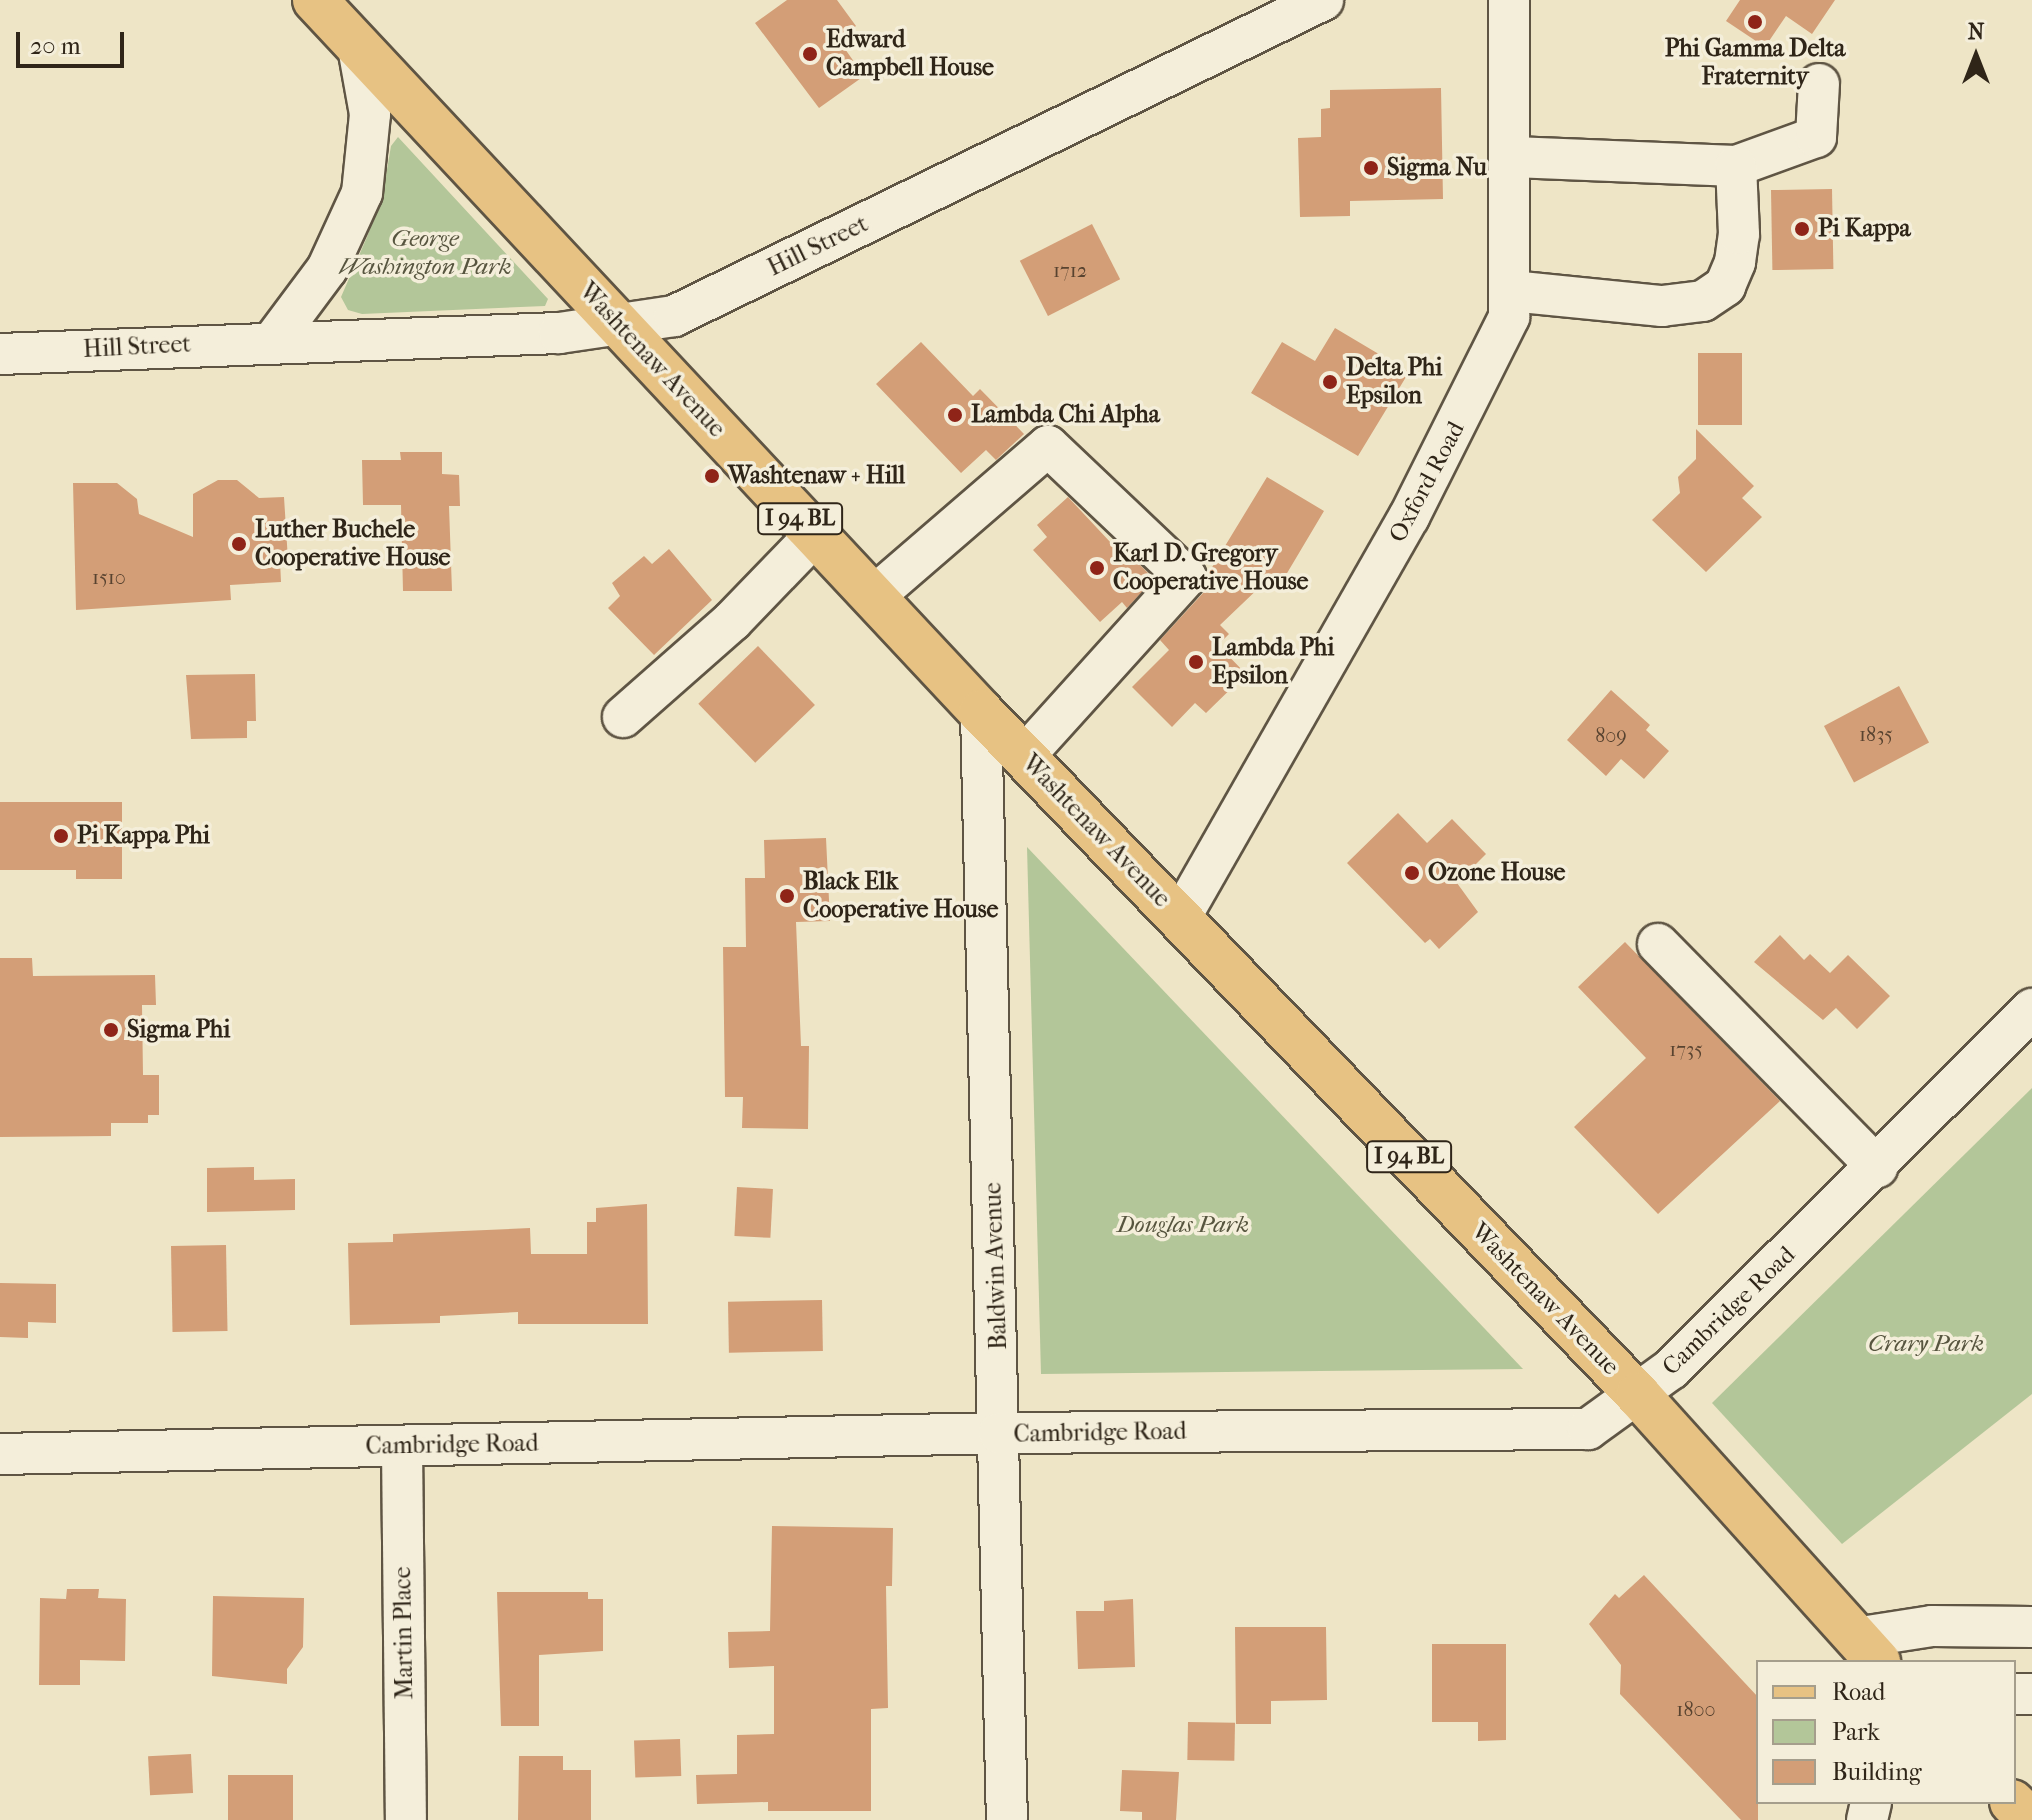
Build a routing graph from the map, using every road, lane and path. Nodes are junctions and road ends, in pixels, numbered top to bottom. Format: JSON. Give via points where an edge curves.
{"nodes":[{"id":1,"x":315,"y":0,"type":"edge"},
{"id":2,"x":1509,"y":0,"type":"edge"},
{"id":3,"x":1312,"y":3,"type":"edge"},
{"id":4,"x":358,"y":47,"type":"junction"},
{"id":5,"x":1819,"y":84,"type":"dead end"},
{"id":6,"x":1513,"y":157,"type":"junction"},
{"id":7,"x":1736,"y":166,"type":"junction"},
{"id":8,"x":1511,"y":291,"type":"junction"},
{"id":9,"x":620,"y":326,"type":"junction"},
{"id":10,"x":274,"y":340,"type":"junction"},
{"id":11,"x":0,"y":354,"type":"edge"},
{"id":12,"x":815,"y":535,"type":"junction"},
{"id":13,"x":873,"y":597,"type":"junction"},
{"id":14,"x":981,"y":712,"type":"junction"},
{"id":15,"x":623,"y":717,"type":"dead end"},
{"id":16,"x":1024,"y":756,"type":"junction"},
{"id":17,"x":1180,"y":918,"type":"junction"},
{"id":18,"x":1658,"y":944,"type":"dead end"},
{"id":19,"x":2032,"y":1009,"type":"edge"},
{"id":20,"x":1877,"y":1167,"type":"junction"},
{"id":21,"x":1638,"y":1395,"type":"junction"},
{"id":22,"x":999,"y":1433,"type":"junction"},
{"id":23,"x":402,"y":1446,"type":"junction"},
{"id":24,"x":0,"y":1454,"type":"edge"},
{"id":25,"x":2032,"y":1627,"type":"edge"},
{"id":26,"x":1866,"y":1650,"type":"edge"},
{"id":27,"x":2014,"y":1804,"type":"edge"},
{"id":28,"x":406,"y":1820,"type":"edge"},
{"id":29,"x":1007,"y":1820,"type":"edge"},
{"id":30,"x":2030,"y":1820,"type":"edge"}],
"edges":[{"from":1,"to":4,"type":"main road","name":"Washtenaw Avenue","number":"I 94 BL"},
{"from":2,"to":6,"type":"street","name":"Oxford Road"},
{"from":3,"to":9,"type":"street","name":"Hill Street","via":[[674,316]]},
{"from":4,"to":9,"type":"main road","name":"Washtenaw Avenue","number":"I 94 BL"},
{"from":4,"to":10,"type":"street","via":[[370,114],[362,193],[327,269]]},
{"from":5,"to":7,"type":"street","via":[[1816,137]]},
{"from":6,"to":7,"type":"street"},
{"from":6,"to":8,"type":"street","name":"Oxford Road"},
{"from":7,"to":8,"type":"street","via":[[1735,262],[1725,286],[1703,301],[1662,306]]},
{"from":8,"to":17,"type":"street","name":"Oxford Road","via":[[1500,340],[1409,517]]},
{"from":9,"to":10,"type":"street","name":"Hill Street","via":[[559,333]]},
{"from":9,"to":12,"type":"main road","name":"Washtenaw Avenue","number":"I 94 BL"},
{"from":10,"to":11,"type":"street","name":"Hill Street"},
{"from":12,"to":13,"type":"main road","name":"Washtenaw Avenue","number":"I 94 BL"},
{"from":12,"to":15,"type":"street","via":[[732,621]]},
{"from":13,"to":14,"type":"main road","name":"Washtenaw Avenue","number":"I 94 BL"},
{"from":13,"to":16,"type":"street","via":[[1048,446],[1186,577]]},
{"from":14,"to":16,"type":"main road","name":"Washtenaw Avenue","number":"I 94 BL"},
{"from":14,"to":22,"type":"street","name":"Baldwin Avenue"},
{"from":16,"to":17,"type":"main road","name":"Washtenaw Avenue","number":"I 94 BL"},
{"from":17,"to":21,"type":"main road","name":"Washtenaw Avenue","number":"I 94 BL"},
{"from":18,"to":20,"type":"street"},
{"from":19,"to":20,"type":"street","name":"Cambridge Road"},
{"from":20,"to":21,"type":"street","name":"Cambridge Road"},
{"from":21,"to":22,"type":"street","name":"Cambridge Road","via":[[1588,1429]]},
{"from":21,"to":26,"type":"main road","name":"Washtenaw Avenue","number":"I 94 BL"},
{"from":22,"to":23,"type":"street","name":"Cambridge Road"},
{"from":22,"to":29,"type":"street","name":"Baldwin Avenue"},
{"from":23,"to":24,"type":"street","name":"Cambridge Road"},
{"from":23,"to":28,"type":"street","name":"Martin Place"},
{"from":25,"to":26,"type":"street","via":[[1932,1626]]},
{"from":27,"to":30,"type":"main road"}]}
